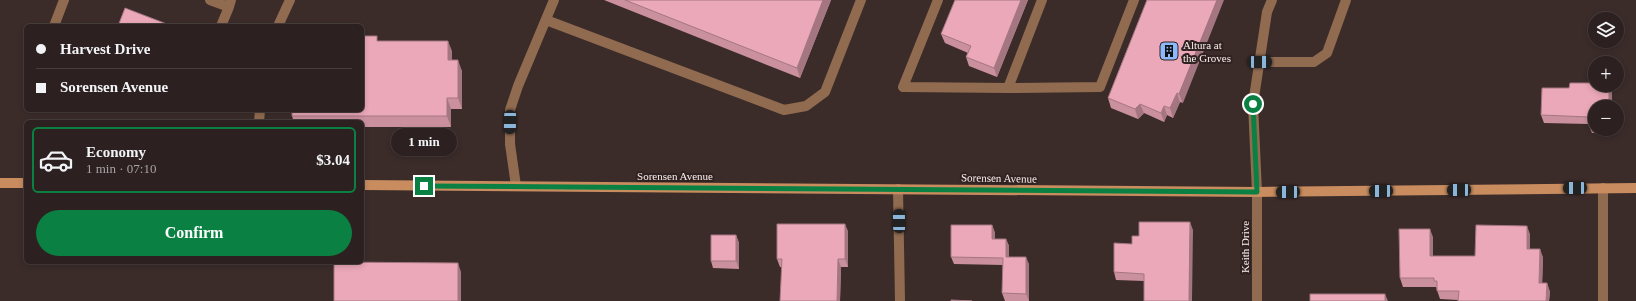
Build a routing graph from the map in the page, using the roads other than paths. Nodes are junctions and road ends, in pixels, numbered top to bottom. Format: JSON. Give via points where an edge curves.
{"nodes":[{"id":1,"x":64,"y":0,"type":"edge"},
{"id":2,"x":210,"y":0,"type":"edge"},
{"id":3,"x":290,"y":0,"type":"edge"},
{"id":4,"x":554,"y":0,"type":"edge"},
{"id":5,"x":861,"y":0,"type":"edge"},
{"id":6,"x":938,"y":0,"type":"edge"},
{"id":7,"x":1042,"y":0,"type":"edge"},
{"id":8,"x":1134,"y":0,"type":"edge"},
{"id":9,"x":1272,"y":0,"type":"edge"},
{"id":10,"x":1346,"y":0,"type":"edge"},
{"id":11,"x":230,"y":4,"type":"edge"},
{"id":12,"x":546,"y":20,"type":"junction"},
{"id":13,"x":55,"y":24,"type":"edge"},
{"id":14,"x":222,"y":24,"type":"edge"},
{"id":15,"x":279,"y":24,"type":"edge"},
{"id":16,"x":1260,"y":62,"type":"junction"},
{"id":17,"x":1008,"y":88,"type":"junction"},
{"id":18,"x":0,"y":183,"type":"edge"},
{"id":19,"x":24,"y":183,"type":"edge"},
{"id":20,"x":364,"y":185,"type":"edge"},
{"id":21,"x":516,"y":186,"type":"junction"},
{"id":22,"x":1603,"y":188,"type":"junction"},
{"id":23,"x":1636,"y":188,"type":"edge"},
{"id":24,"x":898,"y":189,"type":"junction"},
{"id":25,"x":1257,"y":192,"type":"junction"},
{"id":26,"x":900,"y":301,"type":"edge"},
{"id":27,"x":1257,"y":301,"type":"edge"},
{"id":28,"x":1603,"y":301,"type":"edge"}],
"edges":[{"from":1,"to":13,"type":"street"},
{"from":2,"to":11,"type":"street"},
{"from":3,"to":15,"type":"street"},
{"from":4,"to":12,"type":"street"},
{"from":5,"to":12,"type":"street","via":[[825,92],[806,106],[784,110]]},
{"from":6,"to":17,"type":"street","via":[[903,87]]},
{"from":7,"to":17,"type":"street"},
{"from":8,"to":17,"type":"street","via":[[1100,87]]},
{"from":9,"to":16,"type":"street","name":"Keith Drive","via":[[1267,12]]},
{"from":10,"to":16,"type":"street","via":[[1327,53],[1314,62]]},
{"from":11,"to":14,"type":"street"},
{"from":12,"to":21,"type":"street","via":[[510,110],[510,144]]},
{"from":16,"to":25,"type":"street","name":"Keith Drive","via":[[1253,104]]},
{"from":18,"to":19,"type":"street"},
{"from":20,"to":21,"type":"street","name":"Sorensen Avenue"},
{"from":21,"to":24,"type":"street","name":"Sorensen Avenue"},
{"from":22,"to":23,"type":"street","name":"Sorensen Avenue"},
{"from":22,"to":25,"type":"street","name":"Sorensen Avenue"},
{"from":22,"to":28,"type":"street"},
{"from":24,"to":25,"type":"street","name":"Sorensen Avenue"},
{"from":24,"to":26,"type":"street"},
{"from":25,"to":27,"type":"street","name":"Keith Drive"}]}
